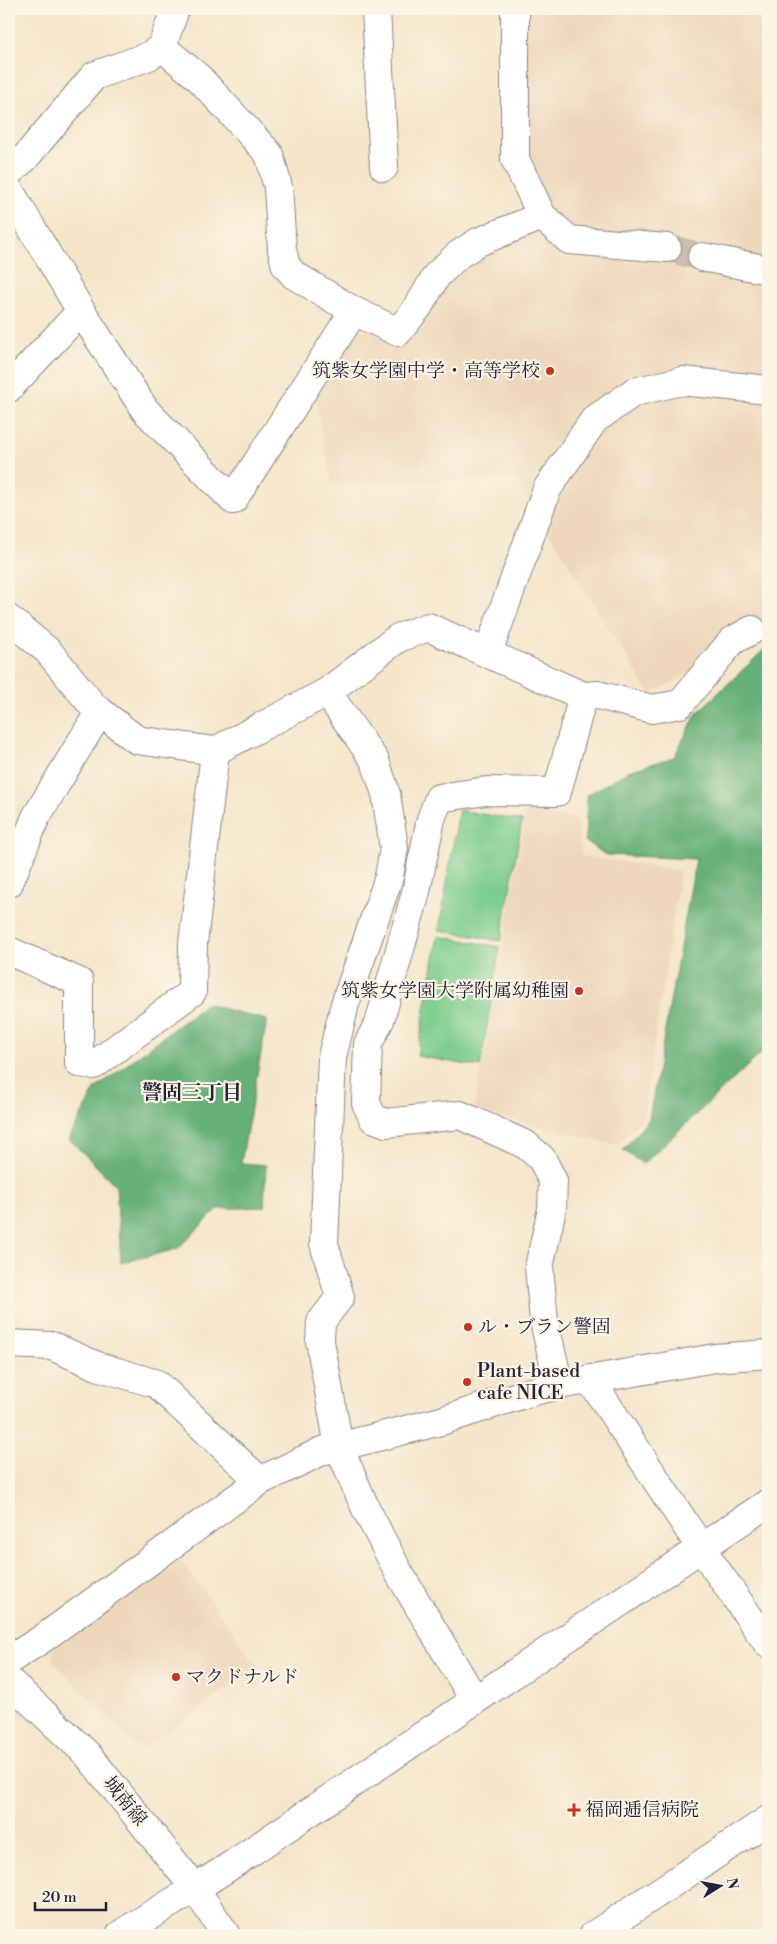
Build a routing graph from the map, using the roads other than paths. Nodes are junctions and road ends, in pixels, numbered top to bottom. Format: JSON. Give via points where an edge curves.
{"nodes":[{"id":1,"x":175,"y":9,"type":"edge"},
{"id":2,"x":376,"y":9,"type":"edge"},
{"id":3,"x":515,"y":9,"type":"edge"},
{"id":4,"x":162,"y":47,"type":"junction"},
{"id":5,"x":384,"y":166,"type":"dead end"},
{"id":6,"x":9,"y":172,"type":"edge"},
{"id":7,"x":9,"y":190,"type":"edge"},
{"id":8,"x":542,"y":216,"type":"junction"},
{"id":9,"x":667,"y":248,"type":"tunnel mouth"},
{"id":10,"x":702,"y":257,"type":"tunnel mouth"},
{"id":11,"x":768,"y":270,"type":"edge"},
{"id":12,"x":81,"y":311,"type":"junction"},
{"id":13,"x":354,"y":311,"type":"junction"},
{"id":14,"x":9,"y":388,"type":"edge"},
{"id":15,"x":768,"y":390,"type":"edge"},
{"id":16,"x":9,"y":619,"type":"edge"},
{"id":17,"x":752,"y":630,"type":"dead end"},
{"id":18,"x":488,"y":653,"type":"junction"},
{"id":19,"x":327,"y":692,"type":"junction"},
{"id":20,"x":583,"y":696,"type":"junction"},
{"id":21,"x":100,"y":711,"type":"junction"},
{"id":22,"x":215,"y":751,"type":"junction"},
{"id":23,"x":9,"y":883,"type":"edge"},
{"id":24,"x":9,"y":951,"type":"edge"},
{"id":25,"x":9,"y":1344,"type":"edge"},
{"id":26,"x":768,"y":1354,"type":"edge"},
{"id":27,"x":590,"y":1379,"type":"junction"},
{"id":28,"x":559,"y":1385,"type":"junction"},
{"id":29,"x":339,"y":1447,"type":"junction"},
{"id":30,"x":260,"y":1481,"type":"junction"},
{"id":31,"x":768,"y":1503,"type":"edge"},
{"id":32,"x":701,"y":1548,"type":"junction"},
{"id":33,"x":768,"y":1644,"type":"edge"},
{"id":34,"x":9,"y":1660,"type":"edge"},
{"id":35,"x":9,"y":1681,"type":"edge"},
{"id":36,"x":474,"y":1699,"type":"junction"},
{"id":37,"x":768,"y":1820,"type":"edge"},
{"id":38,"x":194,"y":1888,"type":"junction"},
{"id":39,"x":120,"y":1935,"type":"edge"},
{"id":40,"x":226,"y":1935,"type":"edge"},
{"id":41,"x":594,"y":1935,"type":"edge"}],
"edges":[{"from":1,"to":4,"type":"street"},
{"from":2,"to":5,"type":"street"},
{"from":3,"to":8,"type":"street","via":[[515,159]]},
{"from":4,"to":6,"type":"street","via":[[149,56],[94,76],[24,159]]},
{"from":4,"to":13,"type":"street","via":[[199,78],[270,154],[278,188],[286,266],[294,275]]},
{"from":7,"to":12,"type":"street"},
{"from":8,"to":9,"type":"street","via":[[569,240]]},
{"from":8,"to":13,"type":"street","via":[[478,242],[458,255],[437,275],[398,332]]},
{"from":10,"to":11,"type":"street"},
{"from":12,"to":13,"type":"street","via":[[145,410],[232,500]]},
{"from":12,"to":14,"type":"street"},
{"from":15,"to":18,"type":"street","via":[[682,381],[634,392],[594,420],[547,490]]},
{"from":16,"to":21,"type":"street","via":[[48,651]]},
{"from":17,"to":20,"type":"street","via":[[732,641],[680,704],[652,709],[598,695]]},
{"from":18,"to":19,"type":"street","via":[[428,627],[398,638]]},
{"from":18,"to":20,"type":"street"},
{"from":19,"to":22,"type":"street"},
{"from":19,"to":29,"type":"street","via":[[375,760],[386,794],[394,848],[389,877],[345,1004],[332,1057],[324,1244],[340,1297],[321,1322],[320,1341]]},
{"from":20,"to":28,"type":"street","via":[[557,792],[486,791],[439,798],[385,1001],[368,1044],[366,1103],[373,1118],[386,1123],[460,1115],[526,1145],[542,1159],[553,1181],[552,1208],[540,1267],[544,1321]]},
{"from":21,"to":22,"type":"street","via":[[137,740]]},
{"from":21,"to":23,"type":"street","via":[[36,817]]},
{"from":22,"to":24,"type":"street","via":[[193,944],[192,992],[94,1065],[79,1063],[79,982]]},
{"from":25,"to":30,"type":"street","via":[[52,1346],[97,1366],[157,1384]]},
{"from":26,"to":27,"type":"street","via":[[715,1358]]},
{"from":27,"to":28,"type":"street"},
{"from":27,"to":32,"type":"street"},
{"from":28,"to":29,"type":"street","via":[[441,1421]]},
{"from":29,"to":30,"type":"street","via":[[322,1451]]},
{"from":29,"to":36,"type":"street","via":[[399,1573]]},
{"from":30,"to":34,"type":"street"},
{"from":31,"to":32,"type":"street"},
{"from":32,"to":33,"type":"street"},
{"from":32,"to":36,"type":"street"},
{"from":35,"to":38,"type":"street","name":"城南線","via":[[87,1754]]},
{"from":36,"to":38,"type":"street"},
{"from":37,"to":41,"type":"street"},
{"from":38,"to":39,"type":"street"},
{"from":38,"to":40,"type":"street","name":"城南線"}]}
